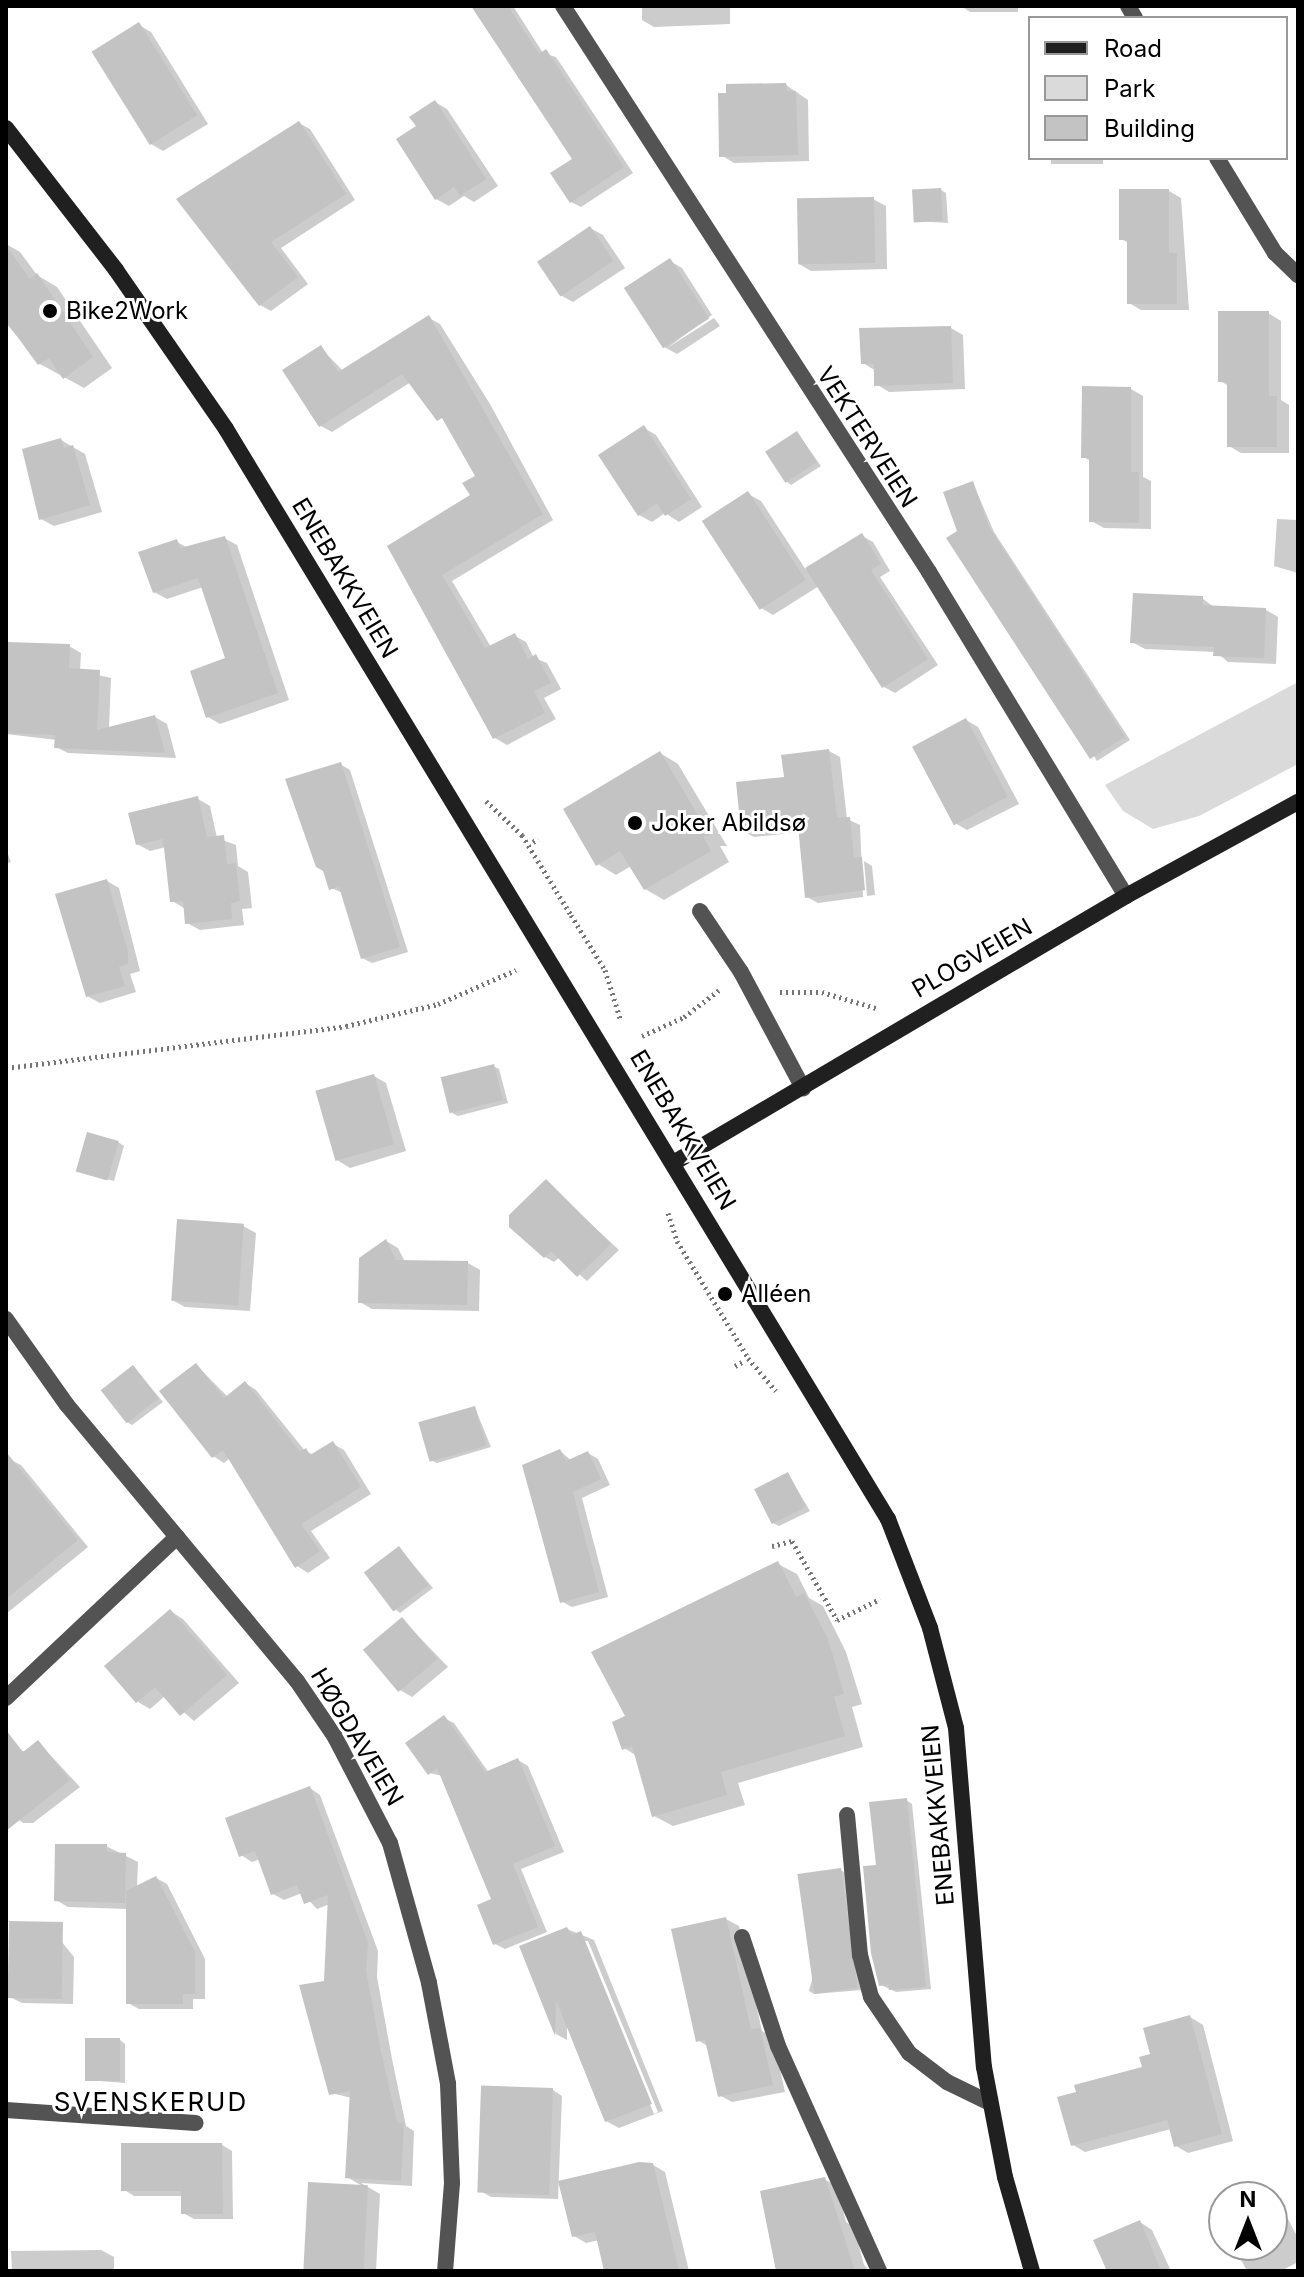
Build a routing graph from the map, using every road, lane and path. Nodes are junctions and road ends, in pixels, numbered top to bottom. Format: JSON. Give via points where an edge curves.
{"nodes":[{"id":1,"x":563,"y":6,"type":"edge"},
{"id":2,"x":6,"y":128,"type":"edge"},
{"id":3,"x":1218,"y":160,"type":"edge"},
{"id":4,"x":1298,"y":275,"type":"edge"},
{"id":5,"x":478,"y":794,"type":"dead end"},
{"id":6,"x":1298,"y":802,"type":"edge"},
{"id":7,"x":1126,"y":896,"type":"junction"},
{"id":8,"x":700,"y":911,"type":"dead end"},
{"id":9,"x":516,"y":970,"type":"dead end"},
{"id":10,"x":741,"y":972,"type":"junction"},
{"id":11,"x":780,"y":992,"type":"dead end"},
{"id":12,"x":880,"y":1009,"type":"dead end"},
{"id":13,"x":642,"y":1036,"type":"dead end"},
{"id":14,"x":614,"y":1061,"type":"junction"},
{"id":15,"x":6,"y":1068,"type":"edge"},
{"id":16,"x":803,"y":1088,"type":"junction"},
{"id":17,"x":675,"y":1162,"type":"junction"},
{"id":18,"x":6,"y":1319,"type":"edge"},
{"id":19,"x":744,"y":1361,"type":"dead end"},
{"id":20,"x":735,"y":1366,"type":"dead end"},
{"id":21,"x":177,"y":1537,"type":"junction"},
{"id":22,"x":772,"y":1546,"type":"dead end"},
{"id":23,"x":880,"y":1599,"type":"dead end"},
{"id":24,"x":6,"y":1698,"type":"edge"},
{"id":25,"x":847,"y":1815,"type":"dead end"},
{"id":26,"x":742,"y":1937,"type":"dead end"},
{"id":27,"x":990,"y":2103,"type":"junction"},
{"id":28,"x":6,"y":2110,"type":"edge"},
{"id":29,"x":196,"y":2123,"type":"dead end"},
{"id":30,"x":445,"y":2271,"type":"edge"},
{"id":31,"x":879,"y":2271,"type":"edge"},
{"id":32,"x":1032,"y":2271,"type":"edge"}],
"edges":[{"from":1,"to":7,"type":"street","name":"VEKTERVEIEN","via":[[882,507],[929,572]]},
{"from":2,"to":14,"type":"main road","name":"ENEBAKKVEIEN","via":[[187,370]]},
{"from":3,"to":4,"type":"street","via":[[1275,253]]},
{"from":5,"to":14,"type":"path","via":[[522,835],[605,970],[622,1025]]},
{"from":6,"to":7,"type":"main road","name":"PLOGVEIEN"},
{"from":7,"to":16,"type":"main road","name":"PLOGVEIEN"},
{"from":8,"to":10,"type":"street"},
{"from":9,"to":15,"type":"path","via":[[438,1004],[346,1026]]},
{"from":10,"to":13,"type":"path","via":[[684,1017]]},
{"from":10,"to":16,"type":"street"},
{"from":11,"to":12,"type":"path","via":[[822,992]]},
{"from":14,"to":17,"type":"main road","name":"ENEBAKKVEIEN"},
{"from":16,"to":17,"type":"main road","name":"PLOGVEIEN"},
{"from":17,"to":27,"type":"main road","name":"ENEBAKKVEIEN","via":[[863,1471],[912,1574],[930,1628],[962,1772],[978,2019]]},
{"from":18,"to":21,"type":"street","name":"HØGDAVEIEN","via":[[67,1405]]},
{"from":19,"to":20,"type":"path"},
{"from":21,"to":24,"type":"street"},
{"from":21,"to":30,"type":"street","name":"HØGDAVEIEN","via":[[297,1681],[335,1737],[390,1843],[429,1983],[448,2084],[452,2183]]},
{"from":22,"to":23,"type":"path","via":[[792,1541],[837,1620]]},
{"from":25,"to":27,"type":"street","via":[[860,1955],[871,1997],[909,2053],[947,2082]]},
{"from":26,"to":31,"type":"street","via":[[778,2046]]},
{"from":27,"to":32,"type":"main road","name":"ENEBAKKVEIEN"},
{"from":28,"to":29,"type":"street"}]}
